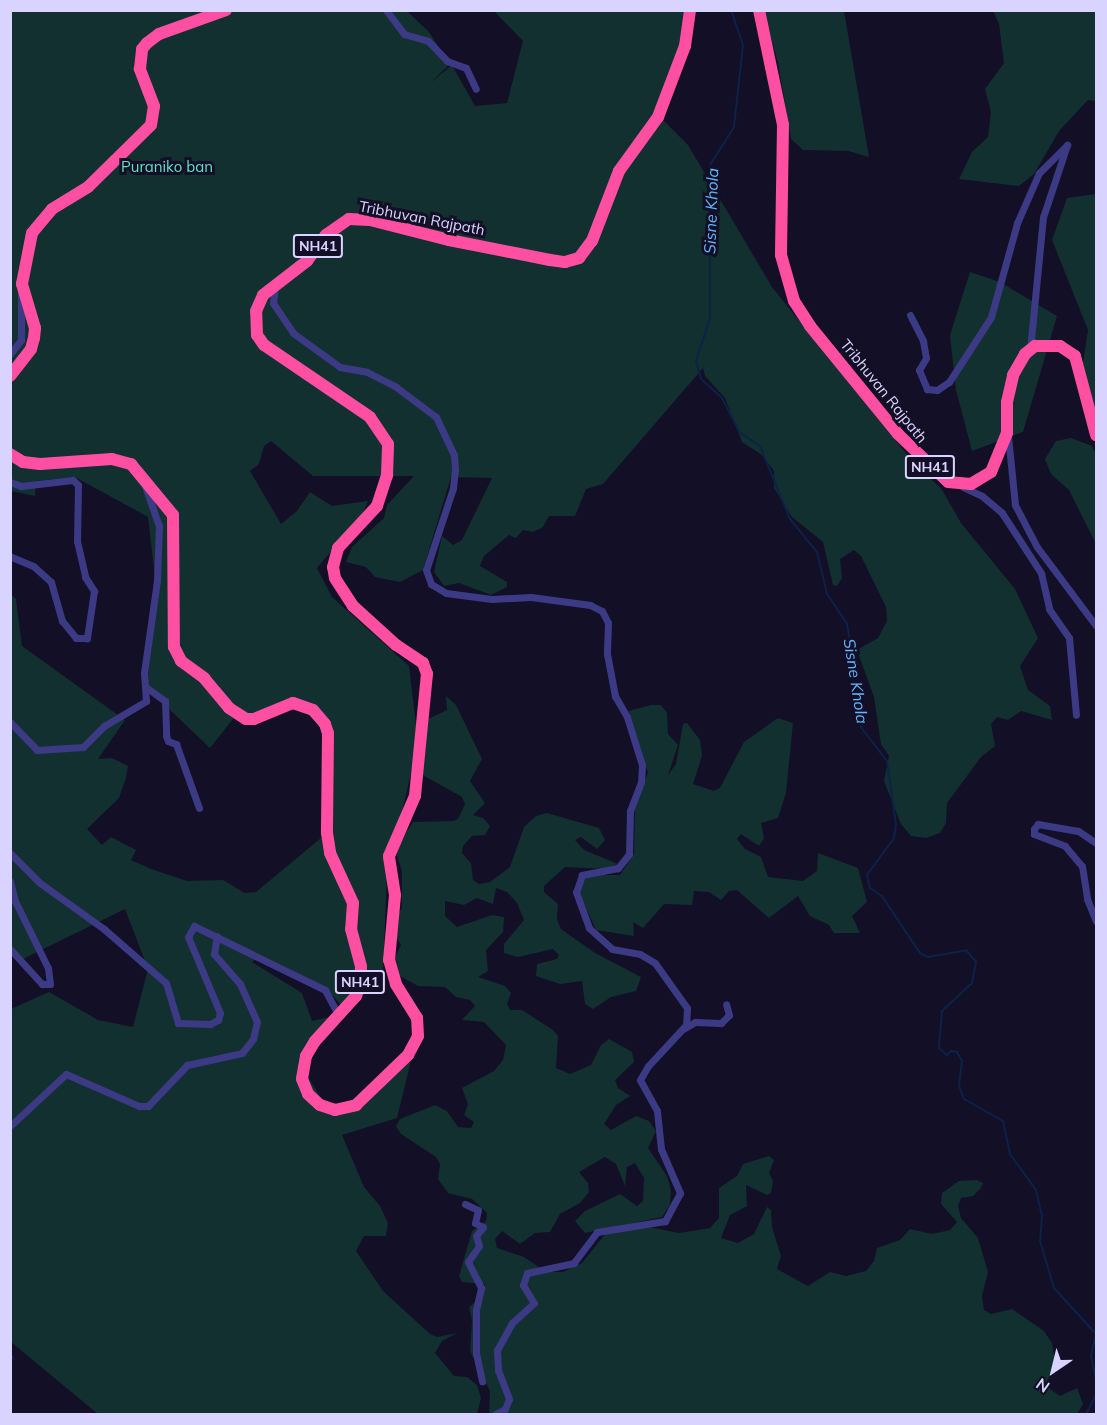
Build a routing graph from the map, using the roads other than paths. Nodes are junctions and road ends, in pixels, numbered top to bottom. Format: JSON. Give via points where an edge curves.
{"nodes":[{"id":1,"x":226,"y":10,"type":"edge"},
{"id":2,"x":386,"y":10,"type":"edge"},
{"id":3,"x":690,"y":10,"type":"edge"},
{"id":4,"x":759,"y":10,"type":"edge"},
{"id":5,"x":476,"y":89,"type":"dead end"},
{"id":6,"x":22,"y":284,"type":"junction"},
{"id":7,"x":275,"y":286,"type":"junction"},
{"id":8,"x":910,"y":315,"type":"dead end"},
{"id":9,"x":1030,"y":349,"type":"junction"},
{"id":10,"x":10,"y":354,"type":"edge"},
{"id":11,"x":10,"y":376,"type":"edge"},
{"id":12,"x":1008,"y":434,"type":"junction"},
{"id":13,"x":1096,"y":435,"type":"edge"},
{"id":14,"x":10,"y":454,"type":"edge"},
{"id":15,"x":144,"y":477,"type":"junction"},
{"id":16,"x":10,"y":482,"type":"edge"},
{"id":17,"x":955,"y":484,"type":"junction"},
{"id":18,"x":1037,"y":548,"type":"junction"},
{"id":19,"x":1031,"y":553,"type":"junction"},
{"id":20,"x":10,"y":556,"type":"edge"},
{"id":21,"x":1096,"y":626,"type":"edge"},
{"id":22,"x":147,"y":688,"type":"junction"},
{"id":23,"x":1076,"y":715,"type":"dead end"},
{"id":24,"x":10,"y":722,"type":"edge"},
{"id":25,"x":199,"y":808,"type":"dead end"},
{"id":26,"x":1096,"y":843,"type":"edge"},
{"id":27,"x":10,"y":853,"type":"edge"},
{"id":28,"x":10,"y":881,"type":"edge"},
{"id":29,"x":1096,"y":921,"type":"edge"},
{"id":30,"x":217,"y":936,"type":"junction"},
{"id":31,"x":10,"y":949,"type":"edge"},
{"id":32,"x":726,"y":1004,"type":"dead end"},
{"id":33,"x":337,"y":1013,"type":"junction"},
{"id":34,"x":683,"y":1029,"type":"junction"},
{"id":35,"x":10,"y":1126,"type":"edge"},
{"id":36,"x":465,"y":1204,"type":"dead end"},
{"id":37,"x":482,"y":1381,"type":"dead end"},
{"id":38,"x":495,"y":1414,"type":"edge"}],
"edges":[{"from":1,"to":6,"type":"highway","via":[[159,34],[142,49],[140,69],[155,117],[105,171],[39,224],[27,247]]},
{"from":2,"to":5,"type":"street","via":[[404,34],[428,41],[447,62],[466,68]]},
{"from":3,"to":7,"type":"highway","name":"Tribhuvan Rajpath","number":"NH41","via":[[685,46],[658,117],[619,171],[592,241],[579,258],[566,262],[550,260],[357,218],[326,235],[307,261]]},
{"from":4,"to":17,"type":"highway","name":"Tribhuvan Rajpath","number":"NH41","via":[[783,125],[779,239],[794,301],[898,434],[930,467]]},
{"from":6,"to":10,"type":"street","via":[[18,303],[21,340]]},
{"from":6,"to":11,"type":"highway","via":[[35,328],[34,338],[31,349]]},
{"from":7,"to":33,"type":"highway","name":"Tribhuvan Rajpath","number":"NH41","via":[[263,295],[255,311],[257,335],[264,345],[370,417],[388,444],[389,460],[377,506],[338,548],[334,578],[353,606],[396,645],[423,663],[427,674],[415,796],[389,856],[395,895],[388,960],[396,984],[417,1018],[418,1036],[408,1055],[356,1105],[335,1110],[314,1101],[302,1079],[306,1056]]},
{"from":7,"to":34,"type":"street","via":[[273,303],[293,333],[340,367],[367,372],[396,387],[436,417],[454,455],[456,469],[426,570],[431,584],[446,593],[492,599],[531,597],[590,605],[606,616],[607,654],[615,696],[627,717],[642,778],[630,811],[632,842],[625,861],[615,870],[582,875],[576,892],[587,925],[610,948],[640,954],[661,969],[685,1004],[688,1018]]},
{"from":8,"to":9,"type":"street","via":[[923,341],[926,358],[919,370],[927,388],[937,390],[949,382],[991,317],[1017,223],[1039,173],[1068,145],[1043,218]]},
{"from":9,"to":12,"type":"highway","number":"NH41","via":[[1016,366],[1009,387]]},
{"from":9,"to":13,"type":"highway","via":[[1056,346],[1073,353]]},
{"from":12,"to":17,"type":"highway","number":"NH41","via":[[1000,457],[984,480]]},
{"from":12,"to":18,"type":"street","via":[[1015,505]]},
{"from":14,"to":15,"type":"highway","name":"Tribhuvan Rajpath","number":"NH41","via":[[23,462],[40,464],[120,460]]},
{"from":15,"to":22,"type":"street","via":[[148,499],[159,517],[157,580],[144,673]]},
{"from":15,"to":33,"type":"highway","name":"Tribhuvan Rajpath","number":"NH41","via":[[173,515],[174,647],[181,661],[204,678],[229,708],[246,718],[254,719],[282,705],[303,704],[319,717],[328,733],[327,833],[330,853],[350,892],[351,929],[361,968],[356,996]]},
{"from":16,"to":20,"type":"street","via":[[21,486],[73,480],[78,485],[77,541],[85,577],[94,591],[87,638],[76,638],[62,621],[51,582],[33,566]]},
{"from":17,"to":19,"type":"street","via":[[982,496],[1002,513]]},
{"from":18,"to":19,"type":"street"},
{"from":18,"to":21,"type":"street"},
{"from":19,"to":23,"type":"street","via":[[1041,573],[1049,609],[1069,638]]},
{"from":22,"to":24,"type":"street","via":[[146,701],[104,726],[83,747],[38,750]]},
{"from":22,"to":25,"type":"street","via":[[165,701],[166,736],[176,744]]},
{"from":26,"to":29,"type":"street","via":[[1070,829],[1038,824],[1034,830],[1034,834],[1065,846],[1082,866],[1087,899]]},
{"from":27,"to":30,"type":"street","via":[[40,883],[104,929],[166,983],[178,1023],[210,1024],[218,1020],[218,1002],[188,937],[194,926]]},
{"from":28,"to":31,"type":"street","via":[[15,901],[48,968],[50,984],[42,984],[23,958]]},
{"from":30,"to":33,"type":"street","via":[[325,990]]},
{"from":30,"to":35,"type":"street","via":[[214,954],[240,984],[257,1022],[253,1039],[242,1053],[187,1065],[148,1106],[139,1106],[66,1074]]},
{"from":32,"to":34,"type":"street","via":[[729,1015],[720,1023],[695,1022]]},
{"from":34,"to":38,"type":"street","via":[[640,1080],[657,1111],[661,1149],[679,1186],[673,1212],[663,1222],[597,1232],[571,1265],[527,1273],[523,1285],[534,1303],[512,1323],[497,1350],[498,1370],[509,1399],[505,1408]]},
{"from":36,"to":37,"type":"street","via":[[478,1210],[475,1224],[483,1227],[476,1236],[479,1246],[468,1262],[481,1288],[476,1310],[476,1353]]}]}
